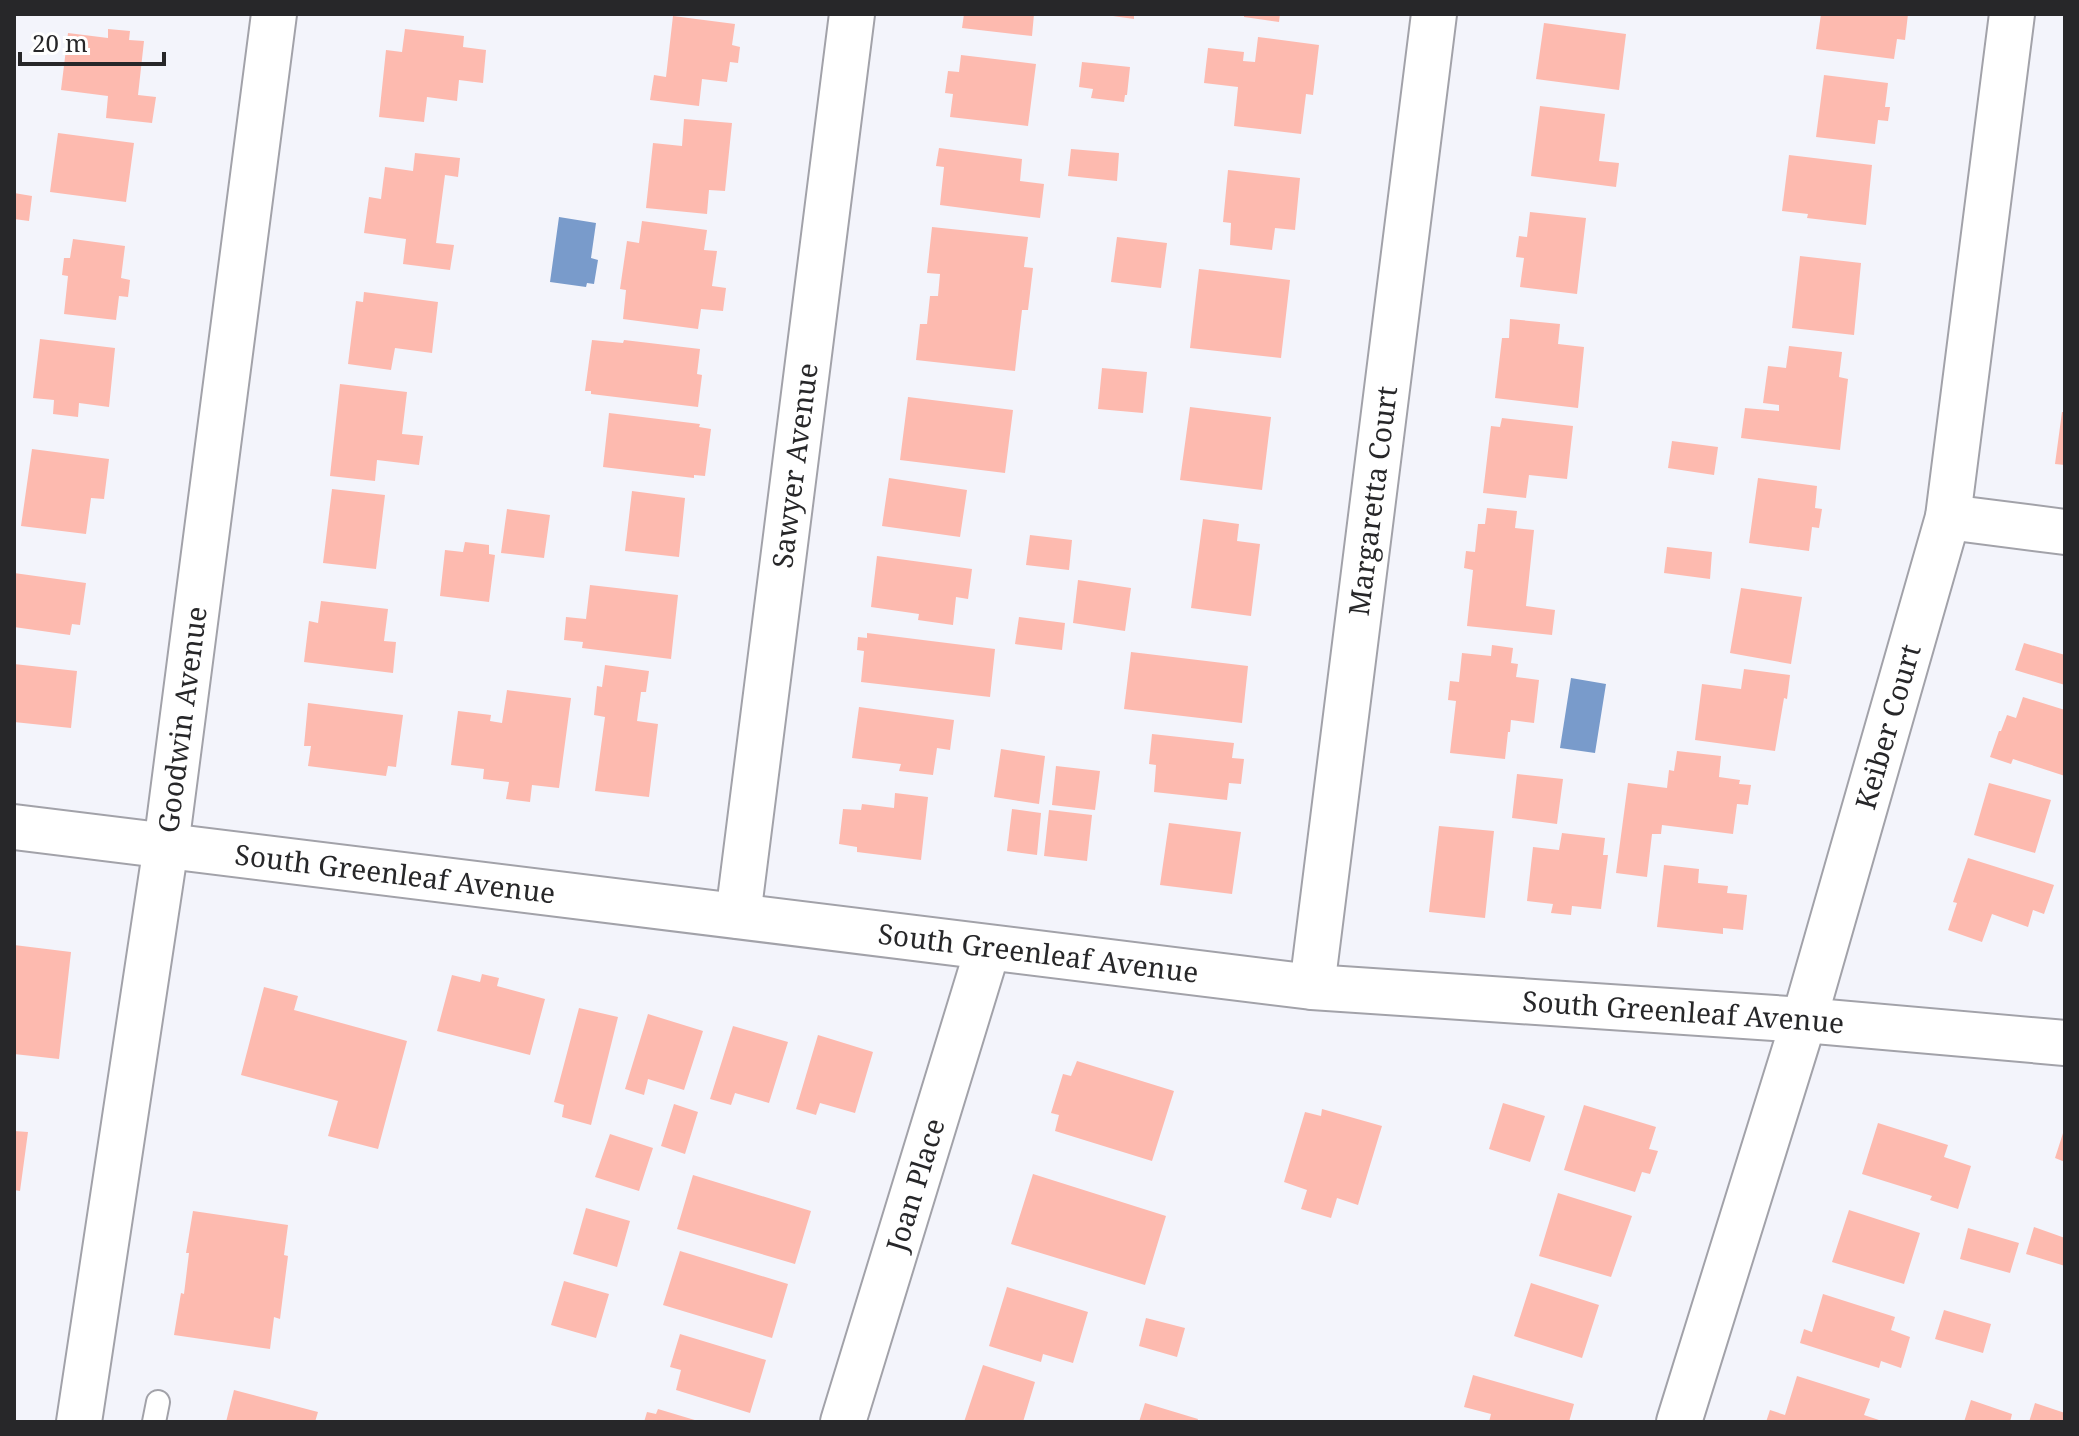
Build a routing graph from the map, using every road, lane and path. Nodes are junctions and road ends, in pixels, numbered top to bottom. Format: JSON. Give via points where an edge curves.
{"nodes":[{"id":1,"x":274,"y":14,"type":"edge"},
{"id":2,"x":852,"y":14,"type":"edge"},
{"id":3,"x":1434,"y":14,"type":"edge"},
{"id":4,"x":2012,"y":14,"type":"edge"},
{"id":5,"x":1948,"y":517,"type":"junction"},
{"id":6,"x":2065,"y":532,"type":"edge"},
{"id":7,"x":14,"y":827,"type":"edge"},
{"id":8,"x":166,"y":846,"type":"junction"},
{"id":9,"x":738,"y":916,"type":"junction"},
{"id":10,"x":988,"y":948,"type":"junction"},
{"id":11,"x":1312,"y":987,"type":"junction"},
{"id":12,"x":1804,"y":1020,"type":"junction"},
{"id":13,"x":2065,"y":1043,"type":"edge"},
{"id":14,"x":79,"y":1422,"type":"edge"},
{"id":15,"x":843,"y":1422,"type":"edge"},
{"id":16,"x":1679,"y":1422,"type":"edge"}],
"edges":[{"from":1,"to":8,"type":"street","name":"Goodwin Avenue"},
{"from":2,"to":9,"type":"street","name":"Sawyer Avenue"},
{"from":3,"to":11,"type":"street","name":"Margaretta Court"},
{"from":4,"to":5,"type":"street","name":"Keiber Court"},
{"from":5,"to":6,"type":"street"},
{"from":5,"to":12,"type":"street","name":"Keiber Court"},
{"from":7,"to":8,"type":"street","name":"South Greenleaf Avenue"},
{"from":8,"to":9,"type":"street","name":"South Greenleaf Avenue"},
{"from":8,"to":14,"type":"street","name":"Goodwin Avenue"},
{"from":9,"to":10,"type":"street","name":"South Greenleaf Avenue"},
{"from":10,"to":11,"type":"street","name":"South Greenleaf Avenue"},
{"from":10,"to":15,"type":"street","name":"Joan Place"},
{"from":11,"to":12,"type":"street","name":"South Greenleaf Avenue"},
{"from":12,"to":13,"type":"street","name":"South Greenleaf Avenue"},
{"from":12,"to":16,"type":"street","name":"Keiber Court"}]}
